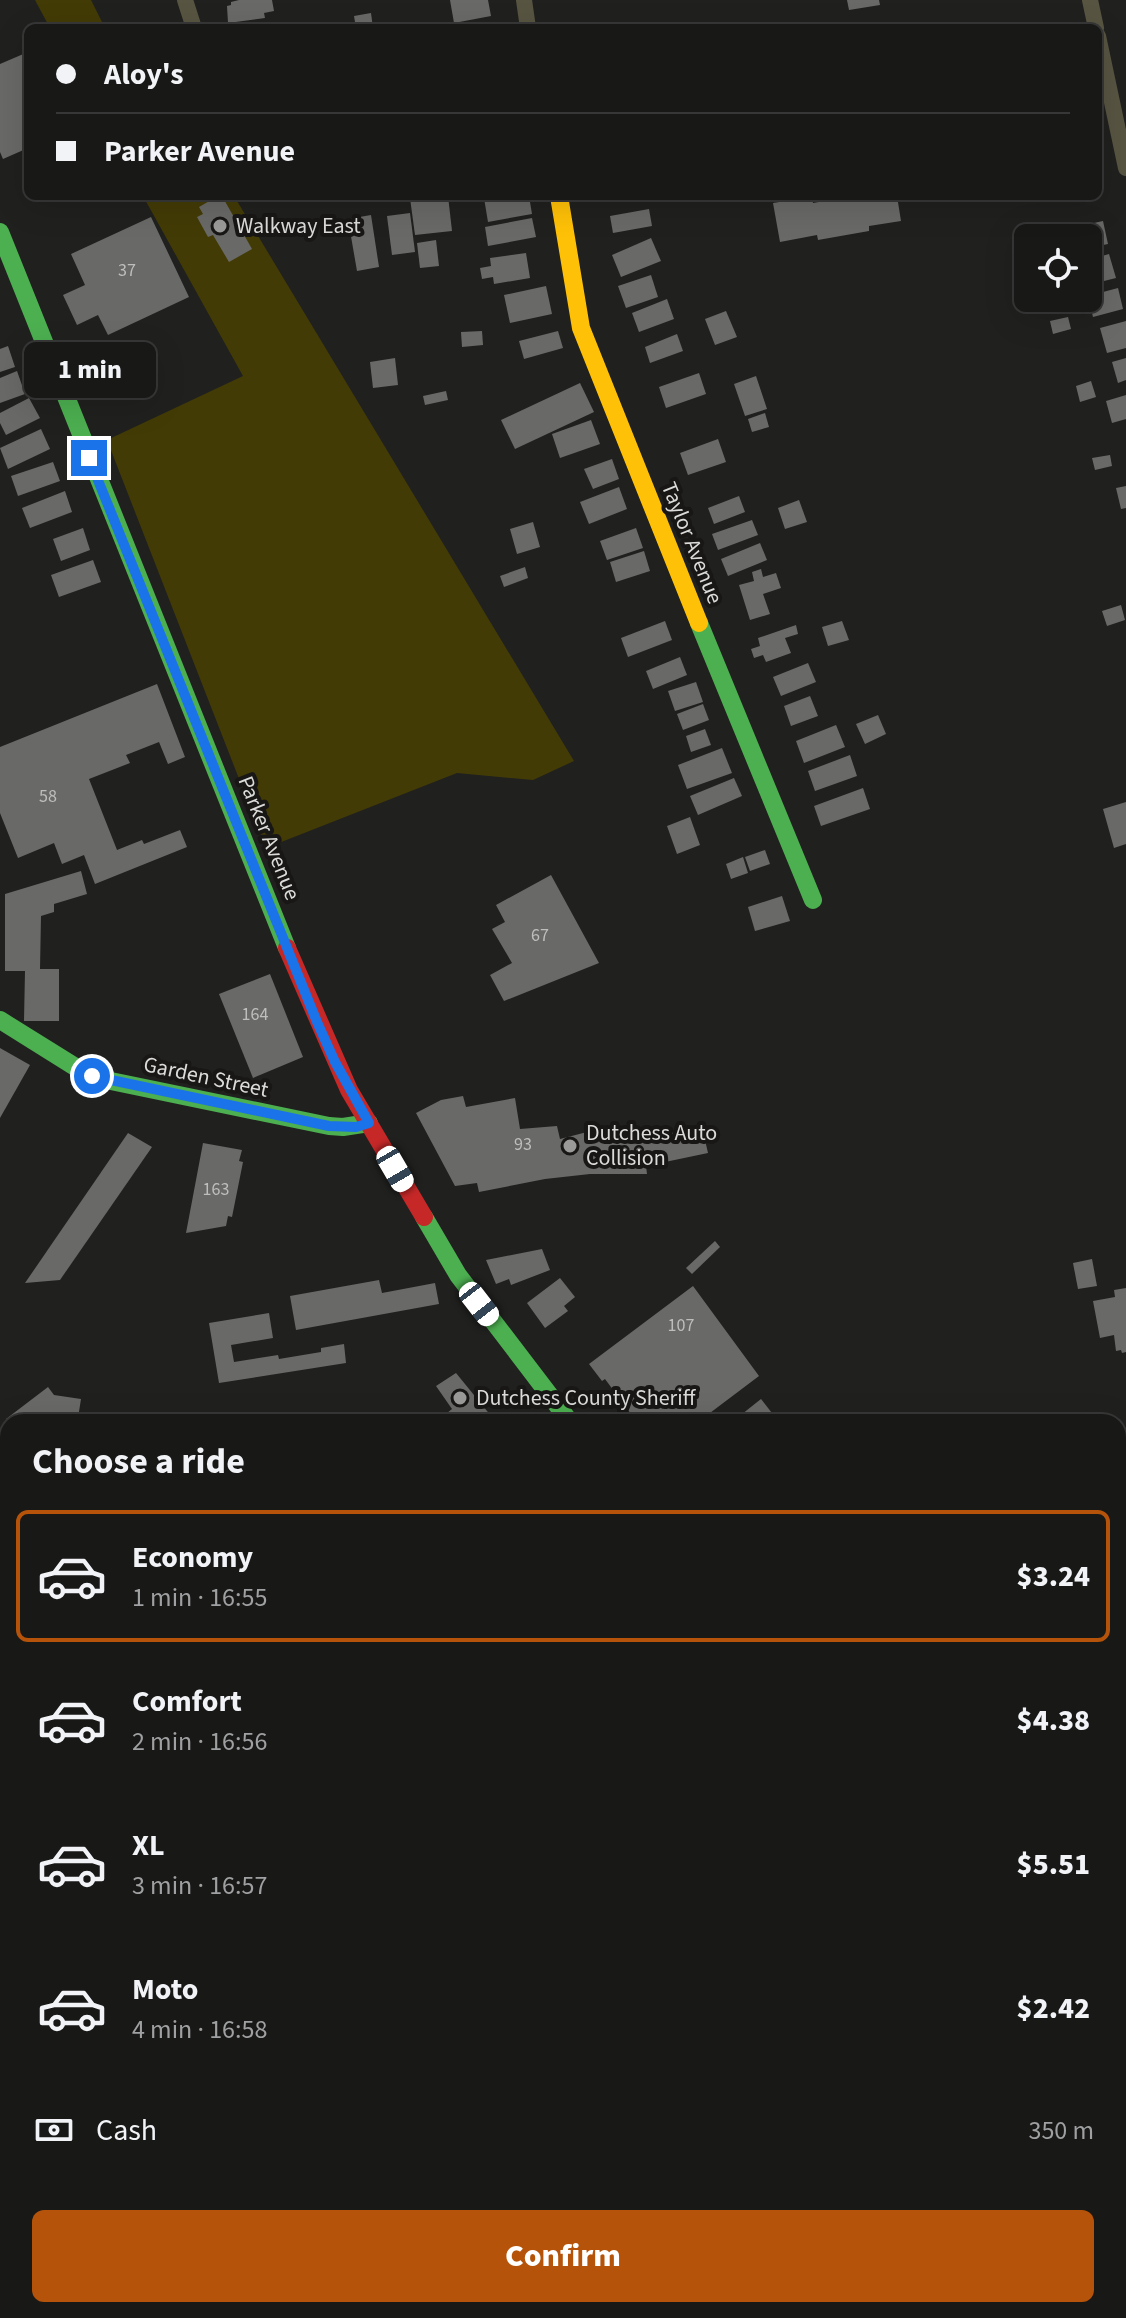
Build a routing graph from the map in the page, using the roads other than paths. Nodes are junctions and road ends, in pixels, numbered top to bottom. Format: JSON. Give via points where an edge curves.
{"nodes":[{"id":1,"x":185,"y":0,"type":"edge"},
{"id":2,"x":524,"y":0,"type":"edge"},
{"id":3,"x":1090,"y":0,"type":"edge"},
{"id":4,"x":193,"y":24,"type":"edge"},
{"id":5,"x":527,"y":24,"type":"edge"},
{"id":6,"x":1095,"y":24,"type":"edge"},
{"id":7,"x":1102,"y":55,"type":"edge"},
{"id":8,"x":1126,"y":168,"type":"edge"},
{"id":9,"x":560,"y":200,"type":"edge"},
{"id":10,"x":0,"y":232,"type":"edge"},
{"id":11,"x":813,"y":900,"type":"dead end"},
{"id":12,"x":0,"y":1020,"type":"edge"},
{"id":13,"x":369,"y":1123,"type":"junction"},
{"id":14,"x":564,"y":1414,"type":"edge"}],
"edges":[{"from":1,"to":4,"type":"street"},
{"from":2,"to":5,"type":"street"},
{"from":3,"to":6,"type":"street"},
{"from":7,"to":8,"type":"street"},
{"from":9,"to":11,"type":"main road","name":"Taylor Avenue","via":[[581,328]]},
{"from":10,"to":13,"type":"main road","name":"Parker Avenue","via":[[300,981]]},
{"from":12,"to":13,"type":"main road","name":"Garden Street","via":[[106,1080],[329,1126]]},
{"from":13,"to":14,"type":"main road","name":"Parker Avenue","via":[[458,1275]]}]}
